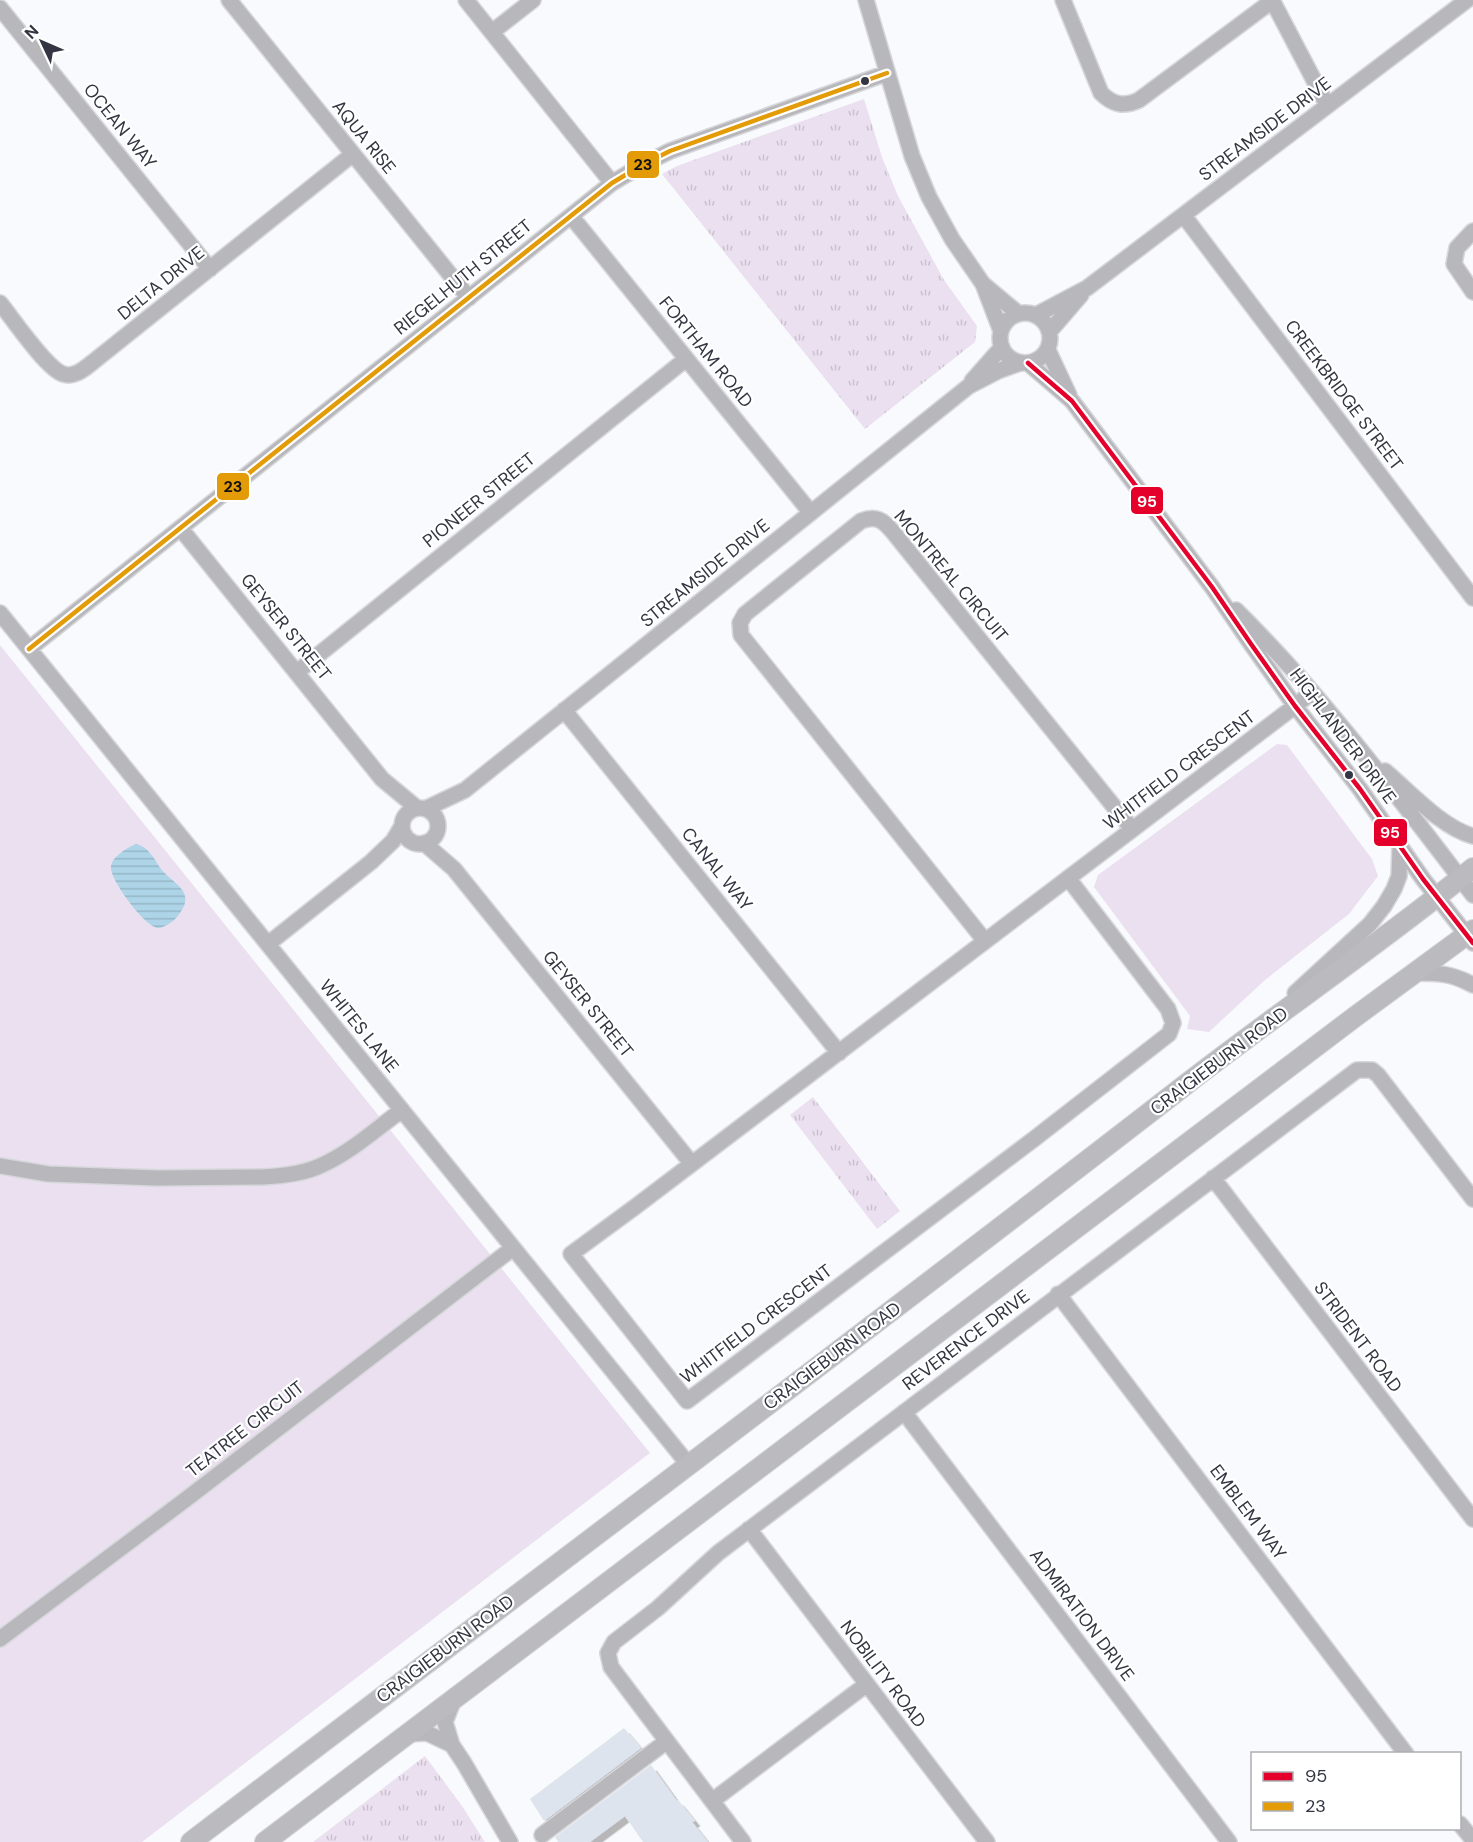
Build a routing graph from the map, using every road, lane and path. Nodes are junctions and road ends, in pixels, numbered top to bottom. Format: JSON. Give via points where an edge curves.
{"nodes":[{"id":1,"x":229,"y":0,"type":"edge"},
{"id":2,"x":466,"y":0,"type":"edge"},
{"id":3,"x":533,"y":0,"type":"edge"},
{"id":4,"x":866,"y":0,"type":"edge"},
{"id":5,"x":1063,"y":0,"type":"edge"},
{"id":6,"x":1272,"y":0,"type":"edge"},
{"id":7,"x":1467,"y":0,"type":"edge"},
{"id":8,"x":0,"y":8,"type":"edge"},
{"id":9,"x":492,"y":32,"type":"junction"},
{"id":10,"x":887,"y":73,"type":"junction"},
{"id":11,"x":1327,"y":105,"type":"junction"},
{"id":12,"x":353,"y":154,"type":"junction"},
{"id":13,"x":612,"y":183,"type":"junction"},
{"id":14,"x":571,"y":216,"type":"junction"},
{"id":15,"x":1184,"y":216,"type":"junction"},
{"id":16,"x":1473,"y":231,"type":"edge"},
{"id":17,"x":210,"y":269,"type":"junction"},
{"id":18,"x":983,"y":284,"type":"junction"},
{"id":19,"x":1087,"y":288,"type":"junction"},
{"id":20,"x":1473,"y":292,"type":"edge"},
{"id":21,"x":469,"y":298,"type":"junction"},
{"id":22,"x":0,"y":303,"type":"edge"},
{"id":23,"x":1019,"y":314,"type":"junction"},
{"id":24,"x":1036,"y":315,"type":"junction"},
{"id":25,"x":1001,"y":331,"type":"junction"},
{"id":26,"x":1050,"y":331,"type":"junction"},
{"id":27,"x":1002,"y":347,"type":"junction"},
{"id":28,"x":1048,"y":350,"type":"junction"},
{"id":29,"x":686,"y":359,"type":"junction"},
{"id":30,"x":1024,"y":363,"type":"junction"},
{"id":31,"x":969,"y":386,"type":"junction"},
{"id":32,"x":1072,"y":401,"type":"junction"},
{"id":33,"x":811,"y":513,"type":"junction"},
{"id":34,"x":181,"y":529,"type":"junction"},
{"id":35,"x":1468,"y":581,"type":"edge"},
{"id":36,"x":1212,"y":587,"type":"junction"},
{"id":37,"x":1473,"y":598,"type":"edge"},
{"id":38,"x":0,"y":613,"type":"edge"},
{"id":39,"x":29,"y":649,"type":"junction"},
{"id":40,"x":297,"y":672,"type":"junction"},
{"id":41,"x":1312,"y":692,"type":"junction"},
{"id":42,"x":1295,"y":706,"type":"junction"},
{"id":43,"x":564,"y":710,"type":"junction"},
{"id":44,"x":1360,"y":749,"type":"junction"},
{"id":45,"x":382,"y":779,"type":"junction"},
{"id":46,"x":465,"y":790,"type":"junction"},
{"id":47,"x":421,"y":808,"type":"junction"},
{"id":48,"x":403,"y":823,"type":"junction"},
{"id":49,"x":437,"y":829,"type":"junction"},
{"id":50,"x":1132,"y":829,"type":"junction"},
{"id":51,"x":1473,"y":836,"type":"edge"},
{"id":52,"x":419,"y":843,"type":"junction"},
{"id":53,"x":1400,"y":848,"type":"junction"},
{"id":54,"x":371,"y":862,"type":"junction"},
{"id":55,"x":454,"y":869,"type":"junction"},
{"id":56,"x":1467,"y":873,"type":"edge"},
{"id":57,"x":1068,"y":878,"type":"junction"},
{"id":58,"x":1473,"y":895,"type":"edge"},
{"id":59,"x":1437,"y":897,"type":"junction"},
{"id":60,"x":1471,"y":936,"type":"edge"},
{"id":61,"x":985,"y":941,"type":"junction"},
{"id":62,"x":268,"y":944,"type":"junction"},
{"id":63,"x":1414,"y":973,"type":"junction"},
{"id":64,"x":1473,"y":985,"type":"edge"},
{"id":65,"x":1250,"y":1037,"type":"junction"},
{"id":66,"x":839,"y":1053,"type":"junction"},
{"id":67,"x":402,"y":1110,"type":"junction"},
{"id":68,"x":692,"y":1164,"type":"junction"},
{"id":69,"x":0,"y":1166,"type":"edge"},
{"id":70,"x":1213,"y":1178,"type":"junction"},
{"id":71,"x":1473,"y":1199,"type":"edge"},
{"id":72,"x":513,"y":1248,"type":"junction"},
{"id":73,"x":1058,"y":1294,"type":"junction"},
{"id":74,"x":904,"y":1412,"type":"junction"},
{"id":75,"x":688,"y":1464,"type":"junction"},
{"id":76,"x":1473,"y":1519,"type":"edge"},
{"id":77,"x":749,"y":1529,"type":"junction"},
{"id":78,"x":0,"y":1639,"type":"edge"},
{"id":79,"x":867,"y":1684,"type":"junction"},
{"id":80,"x":454,"y":1699,"type":"junction"},
{"id":81,"x":408,"y":1734,"type":"junction"},
{"id":82,"x":667,"y":1741,"type":"junction"},
{"id":83,"x":452,"y":1745,"type":"junction"},
{"id":84,"x":1404,"y":1752,"type":"edge"},
{"id":85,"x":712,"y":1801,"type":"junction"},
{"id":86,"x":1461,"y":1825,"type":"edge"},
{"id":87,"x":542,"y":1835,"type":"dead end"},
{"id":88,"x":1473,"y":1840,"type":"edge"},
{"id":89,"x":191,"y":1842,"type":"edge"},
{"id":90,"x":266,"y":1842,"type":"edge"},
{"id":91,"x":510,"y":1842,"type":"edge"},
{"id":92,"x":743,"y":1842,"type":"edge"},
{"id":93,"x":987,"y":1842,"type":"edge"},
{"id":94,"x":1229,"y":1842,"type":"edge"}],
"edges":[{"from":1,"to":12,"type":"street","name":"AQUA RISE"},
{"from":2,"to":9,"type":"street"},
{"from":3,"to":9,"type":"street"},
{"from":4,"to":10,"type":"street"},
{"from":5,"to":6,"type":"street","via":[[1097,87],[1106,98],[1121,105],[1139,100]]},
{"from":6,"to":11,"type":"street"},
{"from":7,"to":11,"type":"street","name":"STREAMSIDE DRIVE"},
{"from":8,"to":17,"type":"street","name":"OCEAN WAY"},
{"from":9,"to":13,"type":"street"},
{"from":10,"to":13,"type":"street","name":"RIEGELHUTH STREET","via":[[670,151]]},
{"from":10,"to":18,"type":"street","via":[[929,197]]},
{"from":11,"to":15,"type":"street","name":"STREAMSIDE DRIVE"},
{"from":12,"to":17,"type":"street","name":"DELTA DRIVE"},
{"from":12,"to":21,"type":"street","name":"AQUA RISE"},
{"from":13,"to":14,"type":"street","name":"RIEGELHUTH STREET"},
{"from":14,"to":21,"type":"street","name":"RIEGELHUTH STREET"},
{"from":14,"to":29,"type":"street","name":"FORTHAM ROAD"},
{"from":15,"to":19,"type":"street","name":"STREAMSIDE DRIVE"},
{"from":15,"to":35,"type":"street","name":"CREEKBRIDGE STREET"},
{"from":16,"to":20,"type":"street","via":[[1457,248],[1454,264]]},
{"from":17,"to":22,"type":"street","name":"DELTA DRIVE","via":[[76,374],[63,374],[54,368]]},
{"from":18,"to":23,"type":"street"},
{"from":18,"to":25,"type":"street"},
{"from":19,"to":24,"type":"street","name":"STREAMSIDE DRIVE"},
{"from":19,"to":26,"type":"street","name":"STREAMSIDE DRIVE"},
{"from":21,"to":34,"type":"street","name":"RIEGELHUTH STREET"},
{"from":23,"to":24,"type":"street"},
{"from":23,"to":25,"type":"street","via":[[1011,317]]},
{"from":24,"to":26,"type":"street"},
{"from":25,"to":27,"type":"street"},
{"from":26,"to":28,"type":"street"},
{"from":27,"to":30,"type":"street","via":[[1006,354]]},
{"from":27,"to":31,"type":"street","name":"STREAMSIDE DRIVE"},
{"from":28,"to":30,"type":"street","via":[[1042,357]]},
{"from":28,"to":32,"type":"street","name":"HIGHLANDER DRIVE"},
{"from":29,"to":33,"type":"street","name":"FORTHAM ROAD"},
{"from":29,"to":40,"type":"street","name":"PIONEER STREET"},
{"from":30,"to":31,"type":"street","name":"STREAMSIDE DRIVE"},
{"from":30,"to":32,"type":"street","name":"HIGHLANDER DRIVE"},
{"from":31,"to":33,"type":"street","name":"STREAMSIDE DRIVE"},
{"from":32,"to":36,"type":"street","name":"HIGHLANDER DRIVE"},
{"from":33,"to":43,"type":"street","name":"STREAMSIDE DRIVE"},
{"from":34,"to":39,"type":"street","name":"RIEGELHUTH STREET"},
{"from":34,"to":40,"type":"street","name":"GEYSER STREET"},
{"from":35,"to":37,"type":"street","name":"CREEKBRIDGE STREET"},
{"from":36,"to":41,"type":"street","name":"HIGHLANDER DRIVE"},
{"from":36,"to":42,"type":"street","name":"HIGHLANDER DRIVE"},
{"from":38,"to":39,"type":"street","name":"WHITES LANE"},
{"from":39,"to":62,"type":"street","name":"WHITES LANE"},
{"from":40,"to":45,"type":"street","name":"GEYSER STREET"},
{"from":41,"to":42,"type":"street","name":"WHITFIELD CRESCENT"},
{"from":41,"to":44,"type":"street","name":"HIGHLANDER DRIVE"},
{"from":42,"to":50,"type":"street","name":"WHITFIELD CRESCENT"},
{"from":42,"to":53,"type":"street","name":"HIGHLANDER DRIVE"},
{"from":43,"to":46,"type":"street","name":"STREAMSIDE DRIVE"},
{"from":43,"to":66,"type":"street","name":"CANAL WAY"},
{"from":44,"to":51,"type":"street","via":[[1448,824]]},
{"from":44,"to":56,"type":"street","name":"HIGHLANDER DRIVE"},
{"from":45,"to":47,"type":"street","name":"GEYSER STREET"},
{"from":45,"to":48,"type":"street","name":"GEYSER STREET"},
{"from":46,"to":47,"type":"street","name":"STREAMSIDE DRIVE"},
{"from":46,"to":49,"type":"street","name":"STREAMSIDE DRIVE"},
{"from":47,"to":48,"type":"street","via":[[409,812]]},
{"from":47,"to":49,"type":"street","via":[[434,815]]},
{"from":48,"to":52,"type":"street","via":[[406,837]]},
{"from":48,"to":54,"type":"street","via":[[393,841]]},
{"from":49,"to":52,"type":"street","via":[[429,841]]},
{"from":49,"to":55,"type":"street","name":"GEYSER STREET"},
{"from":50,"to":57,"type":"street","name":"WHITFIELD CRESCENT"},
{"from":50,"to":61,"type":"street","name":"MONTREAL CIRCUIT","via":[[886,524],[874,518],[861,521],[745,614],[740,623],[741,635]]},
{"from":52,"to":54,"type":"street"},
{"from":52,"to":55,"type":"street","name":"GEYSER STREET"},
{"from":53,"to":59,"type":"street","name":"HIGHLANDER DRIVE"},
{"from":53,"to":65,"type":"street","via":[[1399,876],[1394,889],[1370,924]]},
{"from":54,"to":62,"type":"street"},
{"from":55,"to":68,"type":"street","name":"GEYSER STREET"},
{"from":56,"to":58,"type":"street","name":"HIGHLANDER DRIVE"},
{"from":56,"to":59,"type":"main road","name":"CRAIGIEBURN ROAD"},
{"from":57,"to":61,"type":"street","name":"WHITFIELD CRESCENT"},
{"from":57,"to":68,"type":"street","name":"WHITFIELD CRESCENT","via":[[1168,1009],[1173,1023],[1169,1034],[687,1401],[571,1254]]},
{"from":59,"to":60,"type":"street","name":"HIGHLANDER DRIVE"},
{"from":59,"to":65,"type":"main road","name":"CRAIGIEBURN ROAD"},
{"from":60,"to":63,"type":"main road"},
{"from":61,"to":66,"type":"street","name":"WHITFIELD CRESCENT"},
{"from":62,"to":67,"type":"street","name":"WHITES LANE"},
{"from":63,"to":64,"type":"street","via":[[1444,972]]},
{"from":63,"to":80,"type":"main road"},
{"from":65,"to":75,"type":"main road","name":"CRAIGIEBURN ROAD"},
{"from":66,"to":68,"type":"street","name":"WHITFIELD CRESCENT"},
{"from":67,"to":69,"type":"street","via":[[321,1166],[285,1175],[92,1176]]},
{"from":67,"to":72,"type":"street","name":"WHITES LANE"},
{"from":70,"to":71,"type":"street","name":"REVERENCE DRIVE","via":[[1361,1069],[1372,1070],[1385,1083]]},
{"from":70,"to":73,"type":"street","name":"REVERENCE DRIVE"},
{"from":70,"to":76,"type":"street","name":"STRIDENT ROAD"},
{"from":72,"to":75,"type":"street","name":"WHITES LANE"},
{"from":72,"to":78,"type":"street","name":"TEATREE CIRCUIT"},
{"from":73,"to":74,"type":"street","name":"REVERENCE DRIVE"},
{"from":73,"to":84,"type":"street","name":"EMBLEM WAY"},
{"from":74,"to":77,"type":"street","name":"REVERENCE DRIVE"},
{"from":74,"to":94,"type":"street","name":"ADMIRATION DRIVE"},
{"from":75,"to":89,"type":"main road","name":"CRAIGIEBURN ROAD"},
{"from":77,"to":79,"type":"street","name":"NOBILITY ROAD"},
{"from":77,"to":82,"type":"street","name":"REVERENCE DRIVE","via":[[614,1642],[608,1653],[611,1667]]},
{"from":79,"to":85,"type":"street"},
{"from":79,"to":93,"type":"street","name":"NOBILITY ROAD"},
{"from":80,"to":81,"type":"main road"},
{"from":80,"to":83,"type":"street","via":[[446,1722]]},
{"from":81,"to":83,"type":"street","via":[[427,1733]]},
{"from":81,"to":90,"type":"main road"},
{"from":82,"to":85,"type":"street"},
{"from":82,"to":87,"type":"street"},
{"from":83,"to":91,"type":"street"},
{"from":85,"to":92,"type":"street"},
{"from":86,"to":88,"type":"street"}]}
